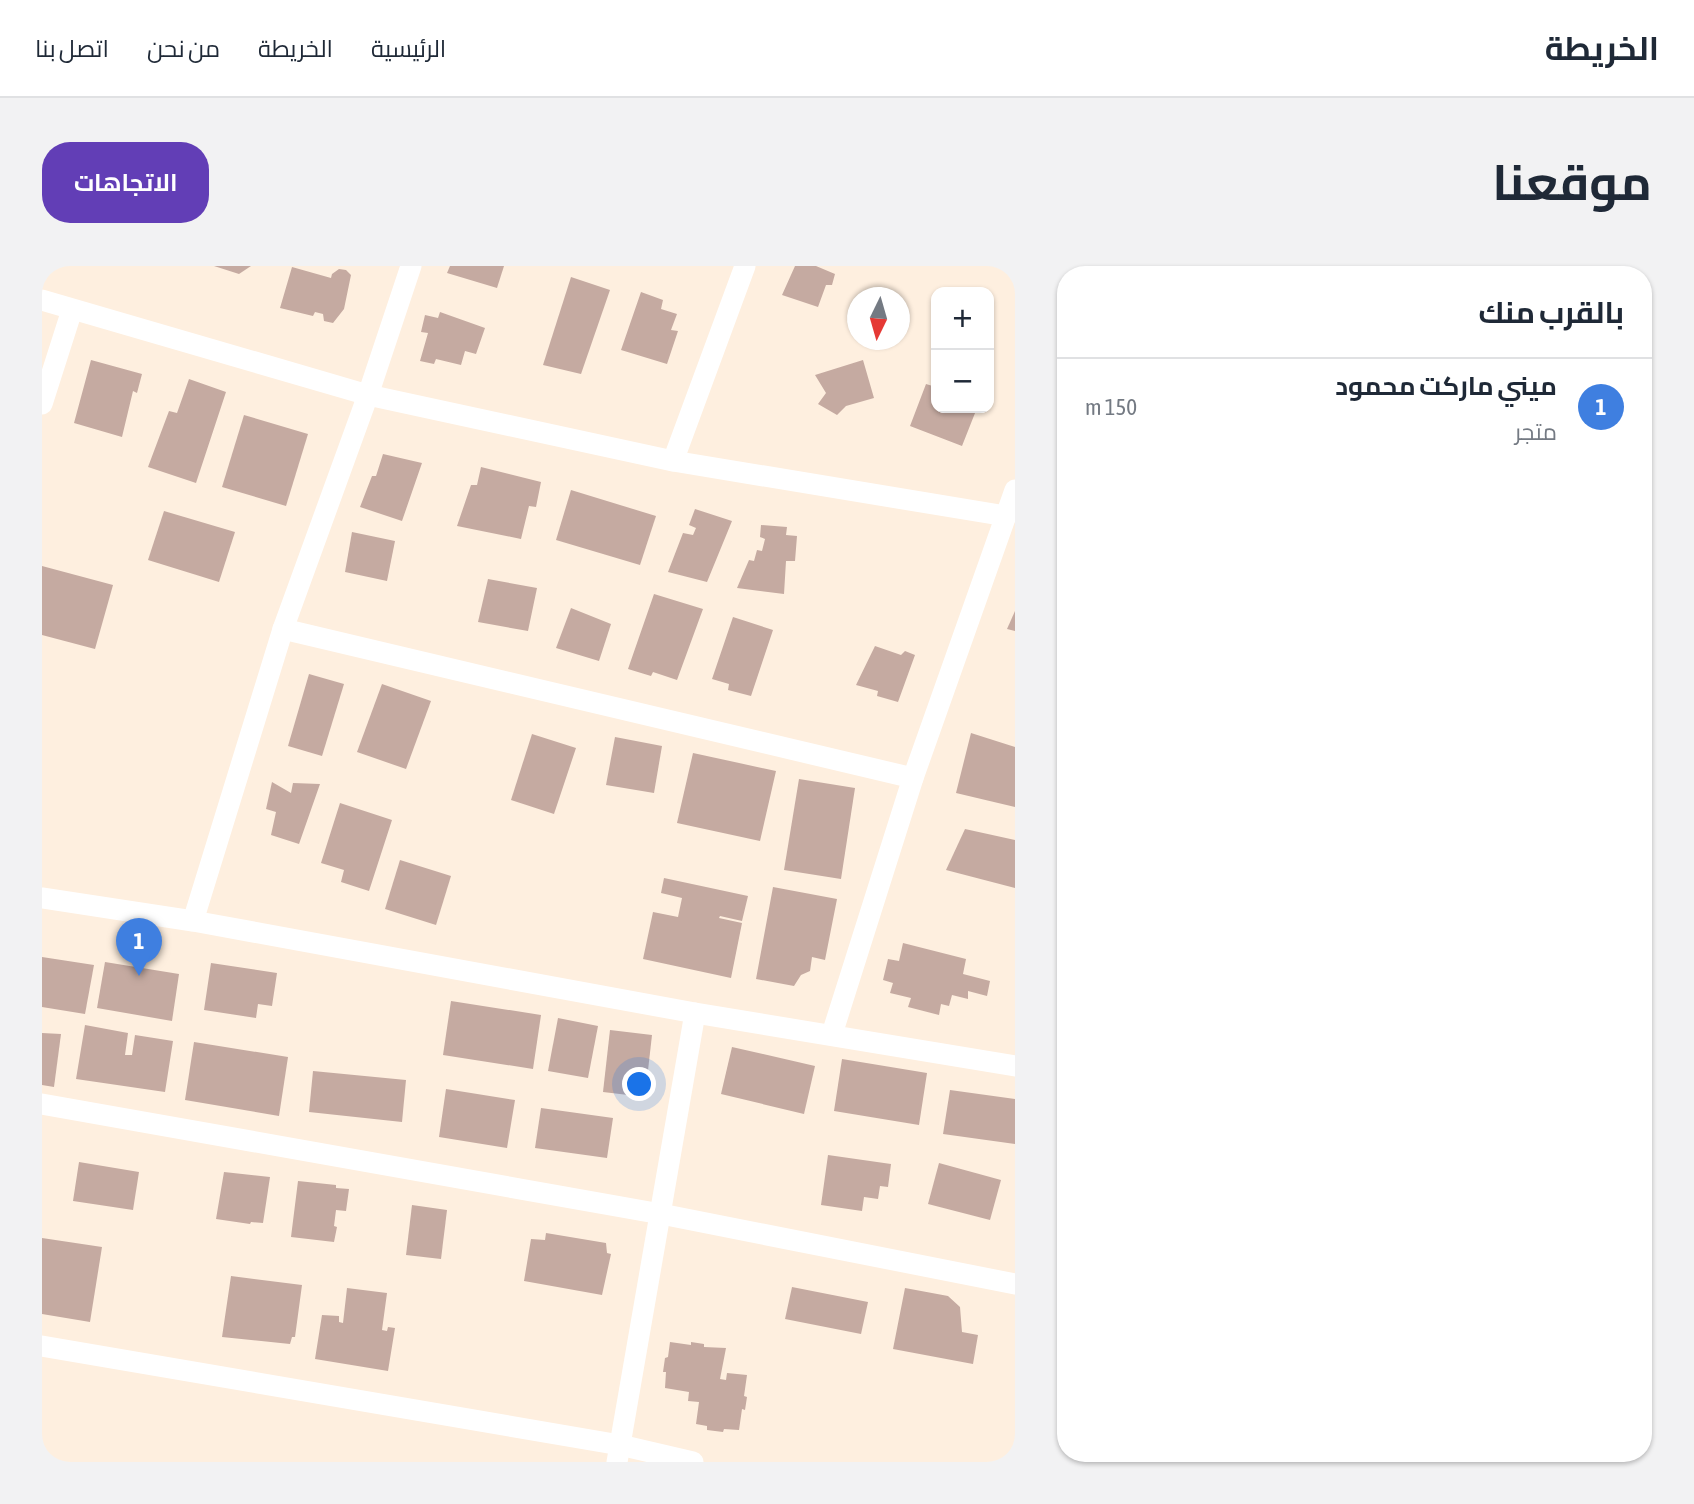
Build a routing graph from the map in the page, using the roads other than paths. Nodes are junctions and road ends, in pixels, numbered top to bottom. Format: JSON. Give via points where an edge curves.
{"nodes":[{"id":1,"x":411,"y":266,"type":"edge"},
{"id":2,"x":745,"y":266,"type":"edge"},
{"id":3,"x":42,"y":300,"type":"edge"},
{"id":4,"x":72,"y":310,"type":"junction"},
{"id":5,"x":368,"y":395,"type":"junction"},
{"id":6,"x":42,"y":404,"type":"edge"},
{"id":7,"x":673,"y":461,"type":"junction"},
{"id":8,"x":1015,"y":490,"type":"edge"},
{"id":9,"x":1006,"y":516,"type":"junction"},
{"id":10,"x":283,"y":629,"type":"junction"},
{"id":11,"x":913,"y":778,"type":"junction"},
{"id":12,"x":42,"y":898,"type":"edge"},
{"id":13,"x":193,"y":921,"type":"junction"},
{"id":14,"x":695,"y":1013,"type":"junction"},
{"id":15,"x":832,"y":1034,"type":"junction"},
{"id":16,"x":1015,"y":1066,"type":"edge"},
{"id":17,"x":42,"y":1104,"type":"edge"},
{"id":18,"x":661,"y":1214,"type":"junction"},
{"id":19,"x":1015,"y":1284,"type":"edge"},
{"id":20,"x":42,"y":1346,"type":"edge"},
{"id":21,"x":619,"y":1454,"type":"edge"},
{"id":22,"x":693,"y":1462,"type":"edge"}],
"edges":[{"from":1,"to":5,"type":"street"},
{"from":2,"to":7,"type":"street"},
{"from":3,"to":4,"type":"street"},
{"from":4,"to":5,"type":"street"},
{"from":4,"to":6,"type":"street"},
{"from":5,"to":7,"type":"street"},
{"from":5,"to":10,"type":"street"},
{"from":7,"to":9,"type":"street"},
{"from":8,"to":9,"type":"street"},
{"from":9,"to":11,"type":"street"},
{"from":10,"to":11,"type":"street"},
{"from":10,"to":13,"type":"street"},
{"from":11,"to":15,"type":"street"},
{"from":12,"to":13,"type":"street"},
{"from":13,"to":14,"type":"street"},
{"from":14,"to":15,"type":"street"},
{"from":14,"to":18,"type":"street"},
{"from":15,"to":16,"type":"street"},
{"from":17,"to":18,"type":"street"},
{"from":18,"to":19,"type":"street"},
{"from":18,"to":21,"type":"street"},
{"from":20,"to":21,"type":"street"},
{"from":21,"to":22,"type":"street"}]}
